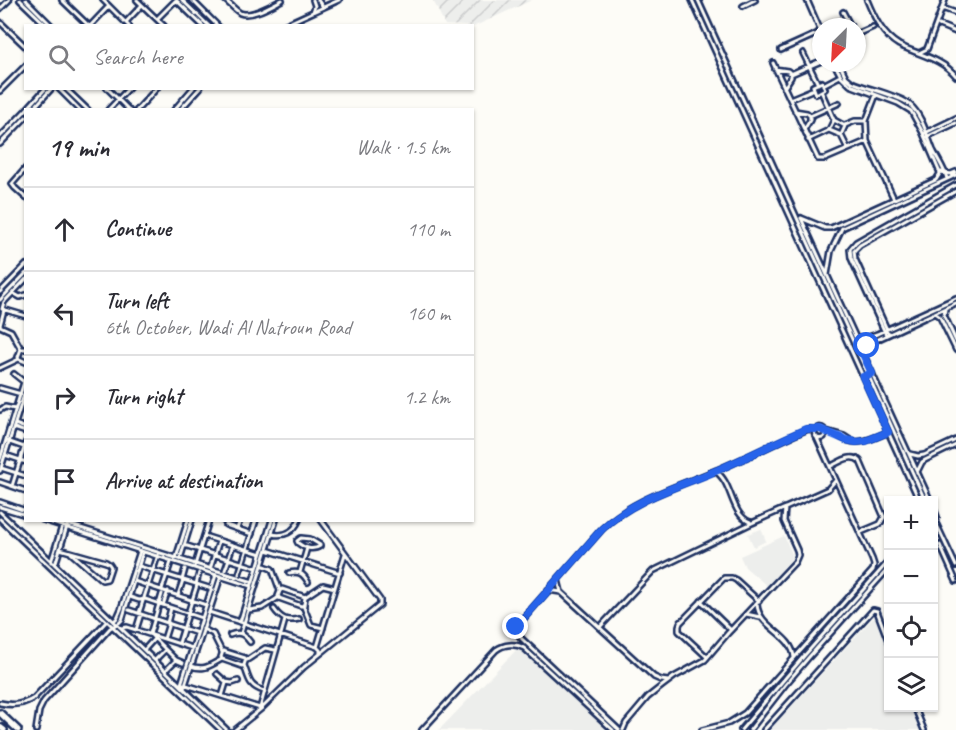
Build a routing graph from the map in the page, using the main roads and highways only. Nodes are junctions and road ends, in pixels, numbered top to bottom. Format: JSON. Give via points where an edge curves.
{"nodes":[{"id":1,"x":0,"y":713,"type":"edge"},
{"id":2,"x":0,"y":727,"type":"edge"},
{"id":3,"x":4,"y":730,"type":"edge"},
{"id":4,"x":18,"y":730,"type":"edge"}],
"edges":[{"from":1,"to":4,"type":"highway"},
{"from":2,"to":3,"type":"highway"}]}
